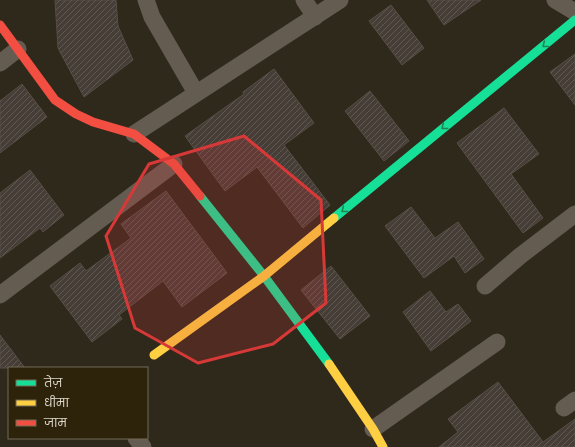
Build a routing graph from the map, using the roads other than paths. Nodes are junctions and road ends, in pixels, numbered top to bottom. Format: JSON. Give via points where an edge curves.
{"nodes":[{"id":1,"x":146,"y":0,"type":"edge"},
{"id":2,"x":304,"y":0,"type":"edge"},
{"id":3,"x":340,"y":0,"type":"edge"},
{"id":4,"x":555,"y":0,"type":"edge"},
{"id":5,"x":575,"y":12,"type":"edge"},
{"id":6,"x":315,"y":17,"type":"junction"},
{"id":7,"x":575,"y":20,"type":"edge"},
{"id":8,"x":0,"y":25,"type":"edge"},
{"id":9,"x":18,"y":49,"type":"junction"},
{"id":10,"x":0,"y":63,"type":"edge"},
{"id":11,"x":196,"y":93,"type":"junction"},
{"id":12,"x":134,"y":134,"type":"junction"},
{"id":13,"x":174,"y":164,"type":"junction"},
{"id":14,"x":575,"y":214,"type":"edge"},
{"id":15,"x":264,"y":276,"type":"junction"},
{"id":16,"x":485,"y":286,"type":"dead end"},
{"id":17,"x":0,"y":295,"type":"edge"},
{"id":18,"x":497,"y":342,"type":"dead end"},
{"id":19,"x":154,"y":355,"type":"dead end"},
{"id":20,"x":374,"y":429,"type":"junction"},
{"id":21,"x":137,"y":439,"type":"edge"},
{"id":22,"x":143,"y":447,"type":"edge"},
{"id":23,"x":383,"y":447,"type":"edge"}],
"edges":[{"from":1,"to":11,"type":"street","via":[[152,17]]},
{"from":2,"to":6,"type":"street"},
{"from":3,"to":6,"type":"street"},
{"from":4,"to":5,"type":"street"},
{"from":6,"to":11,"type":"street"},
{"from":7,"to":15,"type":"street","one_way":true},
{"from":8,"to":9,"type":"street"},
{"from":9,"to":10,"type":"street"},
{"from":9,"to":12,"type":"street","via":[[55,100],[63,106],[93,122]]},
{"from":11,"to":12,"type":"street"},
{"from":12,"to":13,"type":"street"},
{"from":13,"to":15,"type":"street"},
{"from":13,"to":17,"type":"street"},
{"from":14,"to":16,"type":"street"},
{"from":15,"to":19,"type":"street"},
{"from":15,"to":20,"type":"street"},
{"from":18,"to":20,"type":"street"},
{"from":20,"to":23,"type":"street"},
{"from":21,"to":22,"type":"street"}]}
